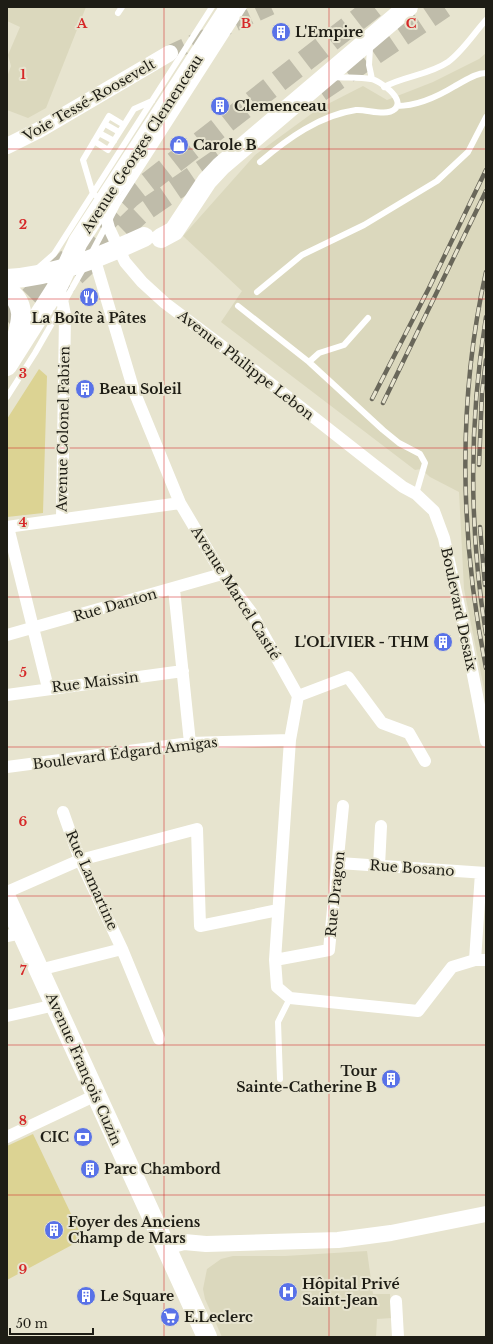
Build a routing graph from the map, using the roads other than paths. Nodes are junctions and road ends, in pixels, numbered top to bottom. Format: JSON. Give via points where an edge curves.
{"nodes":[{"id":1,"x":122,"y":7,"type":"edge"},
{"id":2,"x":212,"y":7,"type":"edge"},
{"id":3,"x":230,"y":7,"type":"edge"},
{"id":4,"x":244,"y":7,"type":"edge"},
{"id":5,"x":397,"y":7,"type":"edge"},
{"id":6,"x":408,"y":7,"type":"edge"},
{"id":7,"x":118,"y":13,"type":"dead end"},
{"id":8,"x":486,"y":20,"type":"edge"},
{"id":9,"x":371,"y":39,"type":"junction"},
{"id":10,"x":170,"y":53,"type":"tunnel mouth"},
{"id":11,"x":486,"y":72,"type":"edge"},
{"id":12,"x":326,"y":77,"type":"junction"},
{"id":13,"x":372,"y":79,"type":"junction"},
{"id":14,"x":384,"y":87,"type":"junction"},
{"id":15,"x":158,"y":105,"type":"junction"},
{"id":16,"x":397,"y":106,"type":"junction"},
{"id":17,"x":486,"y":117,"type":"edge"},
{"id":18,"x":105,"y":124,"type":"junction"},
{"id":19,"x":124,"y":125,"type":"junction"},
{"id":20,"x":119,"y":132,"type":"junction"},
{"id":21,"x":99,"y":133,"type":"junction"},
{"id":22,"x":94,"y":141,"type":"junction"},
{"id":23,"x":114,"y":141,"type":"junction"},
{"id":24,"x":7,"y":146,"type":"edge"},
{"id":25,"x":260,"y":162,"type":"dead end"},
{"id":26,"x":102,"y":197,"type":"junction"},
{"id":27,"x":107,"y":221,"type":"junction"},
{"id":28,"x":152,"y":237,"type":"junction"},
{"id":29,"x":120,"y":252,"type":"junction"},
{"id":30,"x":73,"y":271,"type":"junction"},
{"id":31,"x":28,"y":278,"type":"junction"},
{"id":32,"x":7,"y":279,"type":"edge"},
{"id":33,"x":7,"y":290,"type":"edge"},
{"id":34,"x":257,"y":292,"type":"dead end"},
{"id":35,"x":63,"y":304,"type":"junction"},
{"id":36,"x":238,"y":306,"type":"dead end"},
{"id":37,"x":368,"y":318,"type":"dead end"},
{"id":38,"x":309,"y":362,"type":"junction"},
{"id":39,"x":8,"y":364,"type":"edge"},
{"id":40,"x":7,"y":398,"type":"edge"},
{"id":41,"x":416,"y":494,"type":"junction"},
{"id":42,"x":180,"y":503,"type":"junction"},
{"id":43,"x":427,"y":505,"type":"joint"},
{"id":44,"x":62,"y":519,"type":"junction"},
{"id":45,"x":8,"y":527,"type":"edge"},
{"id":46,"x":222,"y":574,"type":"junction"},
{"id":47,"x":174,"y":588,"type":"junction"},
{"id":48,"x":33,"y":628,"type":"junction"},
{"id":49,"x":7,"y":635,"type":"edge"},
{"id":50,"x":183,"y":671,"type":"junction"},
{"id":51,"x":48,"y":688,"type":"junction"},
{"id":52,"x":7,"y":696,"type":"edge"},
{"id":53,"x":298,"y":696,"type":"junction"},
{"id":54,"x":290,"y":740,"type":"junction"},
{"id":55,"x":486,"y":741,"type":"edge"},
{"id":56,"x":190,"y":743,"type":"junction"},
{"id":57,"x":425,"y":761,"type":"dead end"},
{"id":58,"x":7,"y":767,"type":"edge"},
{"id":59,"x":343,"y":806,"type":"dead end"},
{"id":60,"x":63,"y":812,"type":"dead end"},
{"id":61,"x":381,"y":826,"type":"dead end"},
{"id":62,"x":80,"y":860,"type":"junction"},
{"id":63,"x":339,"y":863,"type":"junction"},
{"id":64,"x":379,"y":866,"type":"junction"},
{"id":65,"x":484,"y":873,"type":"edge"},
{"id":66,"x":7,"y":892,"type":"edge"},
{"id":67,"x":7,"y":900,"type":"edge"},
{"id":68,"x":278,"y":910,"type":"junction"},
{"id":69,"x":14,"y":934,"type":"edge"},
{"id":70,"x":122,"y":949,"type":"junction"},
{"id":71,"x":275,"y":960,"type":"junction"},
{"id":72,"x":481,"y":960,"type":"edge"},
{"id":73,"x":39,"y":970,"type":"junction"},
{"id":74,"x":290,"y":998,"type":"junction"},
{"id":75,"x":55,"y":1004,"type":"junction"},
{"id":76,"x":7,"y":1016,"type":"edge"},
{"id":77,"x":159,"y":1039,"type":"dead end"},
{"id":78,"x":280,"y":1079,"type":"dead end"},
{"id":79,"x":96,"y":1095,"type":"junction"},
{"id":80,"x":7,"y":1137,"type":"edge"},
{"id":81,"x":486,"y":1214,"type":"edge"},
{"id":82,"x":168,"y":1253,"type":"junction"},
{"id":83,"x":396,"y":1301,"type":"dead end"},
{"id":84,"x":207,"y":1337,"type":"edge"},
{"id":85,"x":398,"y":1337,"type":"edge"}],
"edges":[{"from":1,"to":7,"type":"lane"},
{"from":2,"to":15,"type":"lane"},
{"from":3,"to":15,"type":"main road","name":"Avenue Georges Clemenceau"},
{"from":4,"to":27,"type":"lane"},
{"from":5,"to":28,"type":"main road","via":[[205,172],[173,218]]},
{"from":6,"to":9,"type":"main road"},
{"from":8,"to":14,"type":"lane","via":[[448,62]]},
{"from":9,"to":12,"type":"main road"},
{"from":9,"to":13,"type":"lane","via":[[368,56]]},
{"from":10,"to":24,"type":"street","name":"Voie Tessé-Roosevelt"},
{"from":11,"to":16,"type":"lane","via":[[424,102]]},
{"from":12,"to":13,"type":"lane"},
{"from":12,"to":28,"type":"main road","via":[[221,166],[207,181],[174,231]]},
{"from":13,"to":14,"type":"lane"},
{"from":14,"to":16,"type":"lane","via":[[396,96]]},
{"from":15,"to":19,"type":"lane","via":[[134,110]]},
{"from":15,"to":26,"type":"main road","name":"Avenue Georges Clemenceau"},
{"from":16,"to":25,"type":"lane","via":[[388,112],[356,110],[327,119],[292,136]]},
{"from":17,"to":34,"type":"lane","via":[[468,152],[437,181],[364,226],[302,255]]},
{"from":18,"to":19,"type":"lane","via":[[110,116]]},
{"from":18,"to":20,"type":"lane"},
{"from":18,"to":21,"type":"lane"},
{"from":19,"to":20,"type":"lane"},
{"from":20,"to":23,"type":"lane"},
{"from":21,"to":22,"type":"lane"},
{"from":21,"to":23,"type":"lane"},
{"from":22,"to":23,"type":"lane","via":[[108,150]]},
{"from":22,"to":26,"type":"lane","via":[[83,160]]},
{"from":26,"to":27,"type":"street","name":"Avenue Philippe Lebon"},
{"from":26,"to":30,"type":"main road","name":"Avenue Georges Clemenceau","via":[[78,242]]},
{"from":26,"to":31,"type":"lane","via":[[54,254]]},
{"from":27,"to":29,"type":"street","name":"Avenue Philippe Lebon"},
{"from":27,"to":30,"type":"lane"},
{"from":28,"to":29,"type":"main road"},
{"from":29,"to":30,"type":"main road"},
{"from":29,"to":41,"type":"street","name":"Avenue Philippe Lebon","via":[[142,282],[165,303],[403,487]]},
{"from":30,"to":31,"type":"main road"},
{"from":30,"to":35,"type":"street","name":"Avenue Colonel Fabien"},
{"from":30,"to":35,"type":"lane"},
{"from":30,"to":39,"type":"main road","name":"Avenue Georges Clemenceau"},
{"from":30,"to":42,"type":"street","name":"Avenue Marcel Castié","via":[[134,391]]},
{"from":31,"to":32,"type":"main road"},
{"from":33,"to":39,"type":"main road","via":[[20,303],[22,312]]},
{"from":35,"to":40,"type":"lane"},
{"from":35,"to":44,"type":"street","name":"Avenue Colonel Fabien","via":[[65,315]]},
{"from":36,"to":38,"type":"lane"},
{"from":37,"to":38,"type":"lane","via":[[344,345],[319,353]]},
{"from":38,"to":41,"type":"lane","via":[[398,443],[420,454],[425,464]]},
{"from":41,"to":43,"type":"street","name":"Avenue Philippe Lebon"},
{"from":42,"to":44,"type":"street"},
{"from":42,"to":46,"type":"street","name":"Avenue Marcel Castié"},
{"from":43,"to":55,"type":"street","name":"Boulevard Desaix","via":[[434,511],[444,538]]},
{"from":44,"to":45,"type":"street","name":"Avenue Colonel Fabien"},
{"from":45,"to":48,"type":"street"},
{"from":46,"to":47,"type":"street","name":"Rue Danton"},
{"from":46,"to":53,"type":"street","name":"Avenue Marcel Castié","via":[[251,612]]},
{"from":47,"to":48,"type":"street","name":"Rue Danton"},
{"from":47,"to":50,"type":"street"},
{"from":48,"to":49,"type":"street","name":"Rue Danton"},
{"from":48,"to":51,"type":"street"},
{"from":50,"to":51,"type":"street","name":"Rue Maissin"},
{"from":50,"to":56,"type":"street"},
{"from":51,"to":52,"type":"street","name":"Rue Maissin"},
{"from":53,"to":54,"type":"street"},
{"from":53,"to":57,"type":"street","via":[[348,676],[382,723],[409,733]]},
{"from":54,"to":56,"type":"street","name":"Boulevard Édgard Amigas"},
{"from":54,"to":68,"type":"street"},
{"from":56,"to":58,"type":"street","name":"Boulevard Édgard Amigas"},
{"from":59,"to":63,"type":"street","name":"Rue Dragon"},
{"from":60,"to":62,"type":"street","name":"Rue Lamartine"},
{"from":61,"to":64,"type":"street"},
{"from":62,"to":66,"type":"street"},
{"from":62,"to":68,"type":"street","via":[[197,829],[200,926]]},
{"from":62,"to":70,"type":"street","name":"Rue Lamartine"},
{"from":63,"to":64,"type":"street","name":"Rue Bosano"},
{"from":63,"to":71,"type":"street","name":"Rue Dragon","via":[[329,950]]},
{"from":64,"to":65,"type":"street","name":"Rue Bosano"},
{"from":65,"to":72,"type":"street"},
{"from":67,"to":69,"type":"main road","name":"Avenue François Cuzin"},
{"from":68,"to":71,"type":"street"},
{"from":69,"to":73,"type":"main road","name":"Avenue François Cuzin"},
{"from":70,"to":73,"type":"street","name":"Rue Lamartine"},
{"from":70,"to":77,"type":"street","name":"Rue Lamartine"},
{"from":71,"to":74,"type":"street","via":[[277,987]]},
{"from":72,"to":74,"type":"street","via":[[452,967],[418,1011]]},
{"from":73,"to":75,"type":"main road","name":"Avenue François Cuzin"},
{"from":74,"to":78,"type":"lane","via":[[278,1022]]},
{"from":75,"to":76,"type":"street"},
{"from":75,"to":79,"type":"main road","name":"Avenue François Cuzin"},
{"from":79,"to":80,"type":"street"},
{"from":79,"to":82,"type":"main road","name":"Avenue François Cuzin"},
{"from":81,"to":82,"type":"street","via":[[391,1233],[338,1240],[206,1244]]},
{"from":82,"to":84,"type":"main road","name":"Avenue François Cuzin"},
{"from":83,"to":85,"type":"street"}]}
